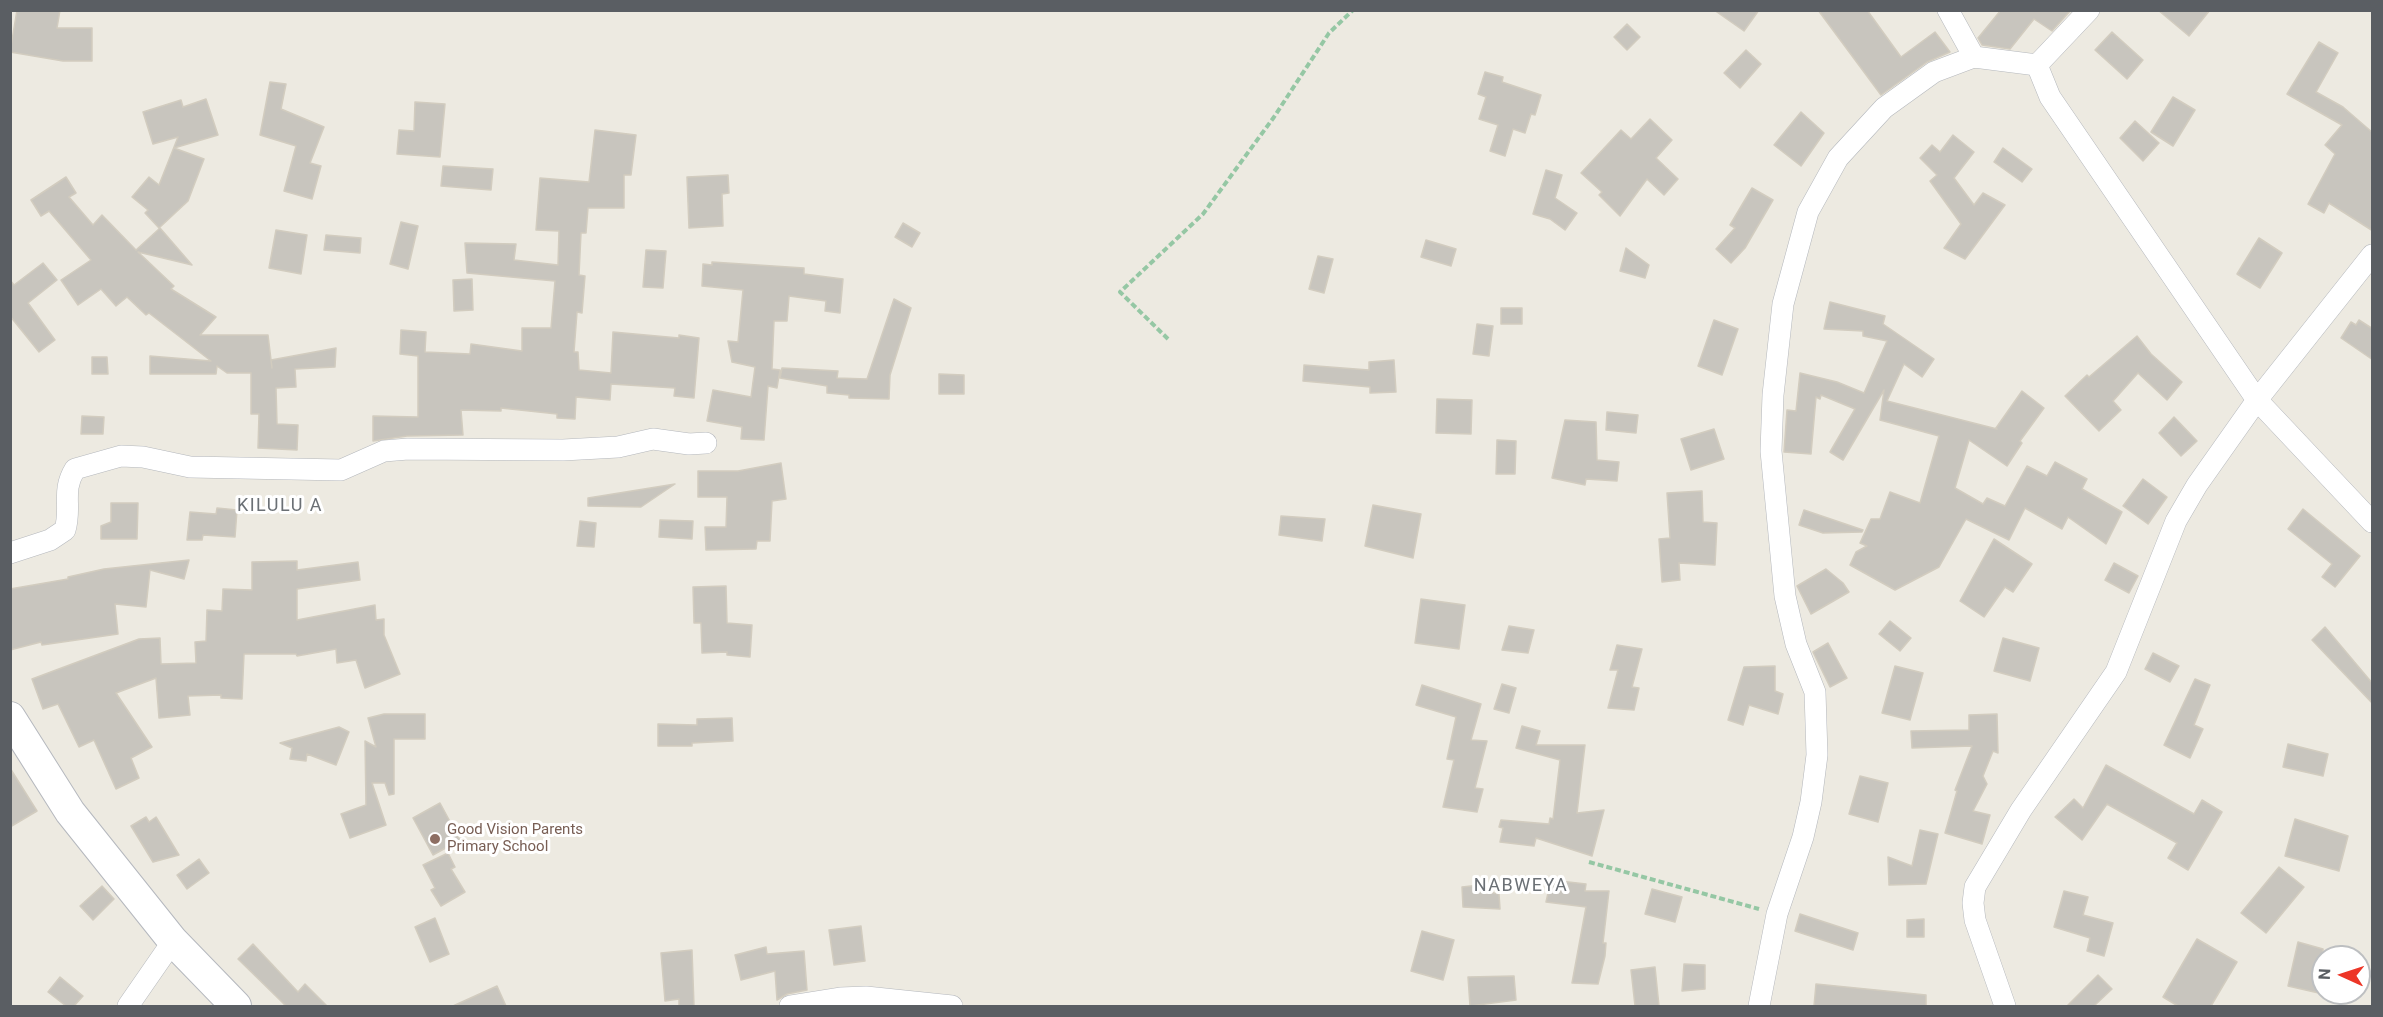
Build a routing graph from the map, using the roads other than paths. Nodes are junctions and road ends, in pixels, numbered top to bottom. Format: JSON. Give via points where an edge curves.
{"nodes":[{"id":1,"x":1948,"y":10,"type":"edge"},
{"id":2,"x":2089,"y":10,"type":"edge"},
{"id":3,"x":1974,"y":57,"type":"junction"},
{"id":4,"x":2037,"y":64,"type":"junction"},
{"id":5,"x":2373,"y":255,"type":"edge"},
{"id":6,"x":2257,"y":400,"type":"junction"},
{"id":7,"x":706,"y":443,"type":"dead end"},
{"id":8,"x":2373,"y":522,"type":"edge"},
{"id":9,"x":10,"y":553,"type":"edge"},
{"id":10,"x":10,"y":717,"type":"edge"},
{"id":11,"x":173,"y":941,"type":"junction"},
{"id":12,"x":128,"y":1006,"type":"edge"},
{"id":13,"x":237,"y":1006,"type":"edge"},
{"id":14,"x":790,"y":1006,"type":"edge"},
{"id":15,"x":952,"y":1006,"type":"edge"},
{"id":16,"x":1759,"y":1006,"type":"edge"},
{"id":17,"x":2005,"y":1006,"type":"edge"}],
"edges":[{"from":1,"to":3,"type":"street"},
{"from":2,"to":4,"type":"street"},
{"from":3,"to":4,"type":"street"},
{"from":3,"to":16,"type":"street","via":[[1934,72],[1884,108],[1838,158],[1808,212],[1783,304],[1771,451],[1785,596],[1796,644],[1815,692],[1817,755],[1803,837],[1777,914]]},
{"from":4,"to":6,"type":"street","via":[[2050,97]]},
{"from":5,"to":6,"type":"street"},
{"from":6,"to":8,"type":"street"},
{"from":6,"to":17,"type":"street","via":[[2175,521],[2116,672],[2021,810],[1975,887],[1975,920]]},
{"from":7,"to":9,"type":"street","via":[[653,439],[618,447],[563,450],[408,449],[384,451],[340,470],[315,471],[190,467],[121,456],[75,469],[66,483],[70,514],[65,530],[50,540]]},
{"from":10,"to":11,"type":"street","via":[[70,812]]},
{"from":11,"to":12,"type":"street"},
{"from":11,"to":13,"type":"street"},
{"from":14,"to":15,"type":"street","via":[[866,997]]}]}
